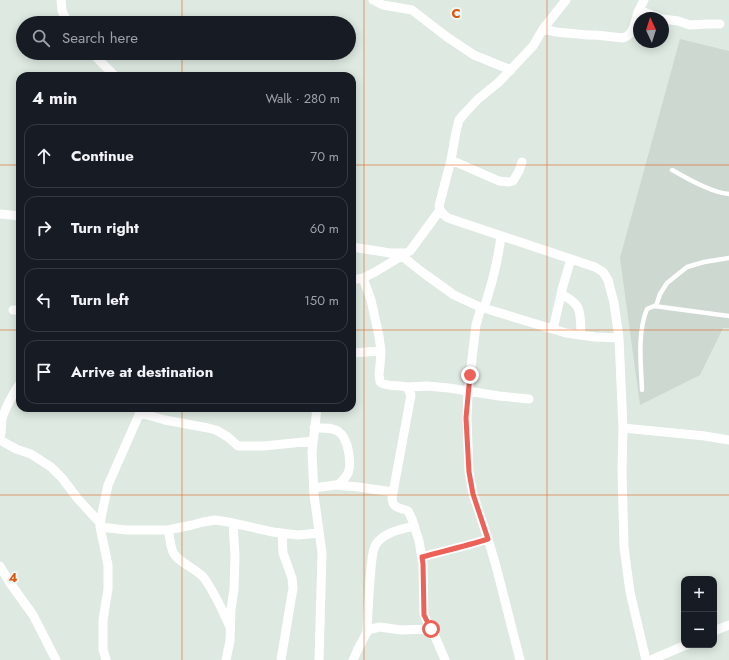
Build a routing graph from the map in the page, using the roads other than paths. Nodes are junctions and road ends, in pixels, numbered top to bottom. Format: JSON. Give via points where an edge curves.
{"nodes":[{"id":1,"x":60,"y":0,"type":"edge"},
{"id":2,"x":373,"y":0,"type":"edge"},
{"id":3,"x":566,"y":0,"type":"edge"},
{"id":4,"x":644,"y":0,"type":"edge"},
{"id":5,"x":639,"y":10,"type":"junction"},
{"id":6,"x":644,"y":12,"type":"edge"},
{"id":7,"x":64,"y":16,"type":"edge"},
{"id":8,"x":669,"y":20,"type":"edge"},
{"id":9,"x":720,"y":24,"type":"dead end"},
{"id":10,"x":543,"y":30,"type":"junction"},
{"id":11,"x":99,"y":60,"type":"edge"},
{"id":12,"x":511,"y":70,"type":"junction"},
{"id":13,"x":111,"y":72,"type":"edge"},
{"id":14,"x":451,"y":160,"type":"junction"},
{"id":15,"x":522,"y":162,"type":"dead end"},
{"id":16,"x":672,"y":170,"type":"dead end"},
{"id":17,"x":729,"y":194,"type":"edge"},
{"id":18,"x":440,"y":210,"type":"junction"},
{"id":19,"x":0,"y":214,"type":"edge"},
{"id":20,"x":16,"y":216,"type":"edge"},
{"id":21,"x":502,"y":236,"type":"junction"},
{"id":22,"x":356,"y":248,"type":"edge"},
{"id":23,"x":404,"y":254,"type":"junction"},
{"id":24,"x":729,"y":258,"type":"edge"},
{"id":25,"x":571,"y":259,"type":"junction"},
{"id":26,"x":363,"y":278,"type":"junction"},
{"id":27,"x":356,"y":279,"type":"edge"},
{"id":28,"x":561,"y":294,"type":"junction"},
{"id":29,"x":656,"y":306,"type":"junction"},
{"id":30,"x":483,"y":308,"type":"junction"},
{"id":31,"x":729,"y":316,"type":"edge"},
{"id":32,"x":553,"y":328,"type":"junction"},
{"id":33,"x":581,"y":335,"type":"junction"},
{"id":34,"x":619,"y":338,"type":"junction"},
{"id":35,"x":382,"y":351,"type":"junction"},
{"id":36,"x":356,"y":353,"type":"edge"},
{"id":37,"x":406,"y":387,"type":"junction"},
{"id":38,"x":16,"y":390,"type":"edge"},
{"id":39,"x":642,"y":390,"type":"dead end"},
{"id":40,"x":468,"y":392,"type":"junction"},
{"id":41,"x":529,"y":399,"type":"dead end"},
{"id":42,"x":141,"y":412,"type":"edge"},
{"id":43,"x":144,"y":412,"type":"edge"},
{"id":44,"x":316,"y":412,"type":"edge"},
{"id":45,"x":314,"y":428,"type":"junction"},
{"id":46,"x":623,"y":428,"type":"junction"},
{"id":47,"x":0,"y":439,"type":"edge"},
{"id":48,"x":729,"y":440,"type":"edge"},
{"id":49,"x":313,"y":441,"type":"junction"},
{"id":50,"x":338,"y":485,"type":"junction"},
{"id":51,"x":314,"y":488,"type":"junction"},
{"id":52,"x":393,"y":492,"type":"junction"},
{"id":53,"x":233,"y":523,"type":"junction"},
{"id":54,"x":101,"y":526,"type":"junction"},
{"id":55,"x":414,"y":526,"type":"junction"},
{"id":56,"x":168,"y":530,"type":"junction"},
{"id":57,"x":282,"y":533,"type":"junction"},
{"id":58,"x":320,"y":533,"type":"junction"},
{"id":59,"x":488,"y":539,"type":"junction"},
{"id":60,"x":422,"y":557,"type":"junction"},
{"id":61,"x":0,"y":566,"type":"edge"},
{"id":62,"x":729,"y":624,"type":"edge"},
{"id":63,"x":230,"y":627,"type":"junction"},
{"id":64,"x":431,"y":629,"type":"junction"},
{"id":65,"x":717,"y":630,"type":"edge"},
{"id":66,"x":367,"y":632,"type":"junction"},
{"id":67,"x":681,"y":647,"type":"edge"},
{"id":68,"x":56,"y":660,"type":"edge"},
{"id":69,"x":106,"y":660,"type":"edge"},
{"id":70,"x":226,"y":660,"type":"edge"},
{"id":71,"x":281,"y":660,"type":"edge"},
{"id":72,"x":319,"y":660,"type":"edge"},
{"id":73,"x":353,"y":660,"type":"edge"},
{"id":74,"x":445,"y":660,"type":"edge"},
{"id":75,"x":520,"y":660,"type":"edge"},
{"id":76,"x":646,"y":660,"type":"edge"},
{"id":77,"x":651,"y":660,"type":"edge"}],
"edges":[{"from":1,"to":7,"type":"street"},
{"from":2,"to":12,"type":"street","via":[[383,5],[412,10],[474,55]]},
{"from":3,"to":10,"type":"street"},
{"from":4,"to":5,"type":"street"},
{"from":5,"to":6,"type":"street"},
{"from":5,"to":10,"type":"street","via":[[635,25],[627,37],[623,38]]},
{"from":8,"to":9,"type":"street","via":[[690,25]]},
{"from":10,"to":12,"type":"street"},
{"from":11,"to":13,"type":"street"},
{"from":12,"to":14,"type":"street","via":[[459,120]]},
{"from":14,"to":15,"type":"street","via":[[499,182],[513,181]]},
{"from":14,"to":18,"type":"street"},
{"from":16,"to":17,"type":"lane","via":[[690,180]]},
{"from":18,"to":21,"type":"street","via":[[448,218]]},
{"from":18,"to":23,"type":"street","via":[[410,251]]},
{"from":19,"to":20,"type":"street"},
{"from":21,"to":25,"type":"street"},
{"from":21,"to":30,"type":"street","via":[[497,264]]},
{"from":22,"to":23,"type":"street"},
{"from":23,"to":26,"type":"street"},
{"from":23,"to":30,"type":"street","via":[[422,272],[454,294]]},
{"from":24,"to":29,"type":"lane","via":[[686,267],[666,283]]},
{"from":25,"to":28,"type":"street"},
{"from":25,"to":34,"type":"street","via":[[595,267],[603,272],[608,280]]},
{"from":26,"to":27,"type":"street"},
{"from":26,"to":35,"type":"street","via":[[371,300]]},
{"from":28,"to":32,"type":"street"},
{"from":28,"to":33,"type":"street","via":[[576,304]]},
{"from":29,"to":31,"type":"lane"},
{"from":29,"to":39,"type":"lane","via":[[647,309],[643,319]]},
{"from":30,"to":32,"type":"street"},
{"from":30,"to":40,"type":"street","via":[[476,325]]},
{"from":32,"to":33,"type":"street"},
{"from":33,"to":34,"type":"street"},
{"from":34,"to":46,"type":"street"},
{"from":35,"to":36,"type":"street"},
{"from":35,"to":37,"type":"street","via":[[380,382],[384,385]]},
{"from":37,"to":40,"type":"street","via":[[427,386]]},
{"from":37,"to":52,"type":"street","via":[[411,395]]},
{"from":38,"to":47,"type":"street","via":[[2,418]]},
{"from":40,"to":41,"type":"street"},
{"from":40,"to":59,"type":"street","via":[[466,418],[469,472],[473,494]]},
{"from":42,"to":54,"type":"street","via":[[108,484]]},
{"from":43,"to":49,"type":"street","via":[[165,420],[216,430],[238,446],[272,446]]},
{"from":44,"to":45,"type":"street"},
{"from":45,"to":49,"type":"street"},
{"from":45,"to":50,"type":"street","via":[[339,431],[345,439],[350,462],[345,478]]},
{"from":46,"to":48,"type":"street"},
{"from":46,"to":76,"type":"street","via":[[624,547],[630,592]]},
{"from":47,"to":54,"type":"street","via":[[51,467]]},
{"from":49,"to":51,"type":"street"},
{"from":50,"to":51,"type":"street"},
{"from":50,"to":52,"type":"street"},
{"from":51,"to":58,"type":"street"},
{"from":52,"to":55,"type":"street","via":[[393,505],[408,510]]},
{"from":53,"to":56,"type":"street","via":[[214,520]]},
{"from":53,"to":57,"type":"street"},
{"from":53,"to":63,"type":"street","via":[[234,590]]},
{"from":54,"to":56,"type":"street","via":[[126,530]]},
{"from":54,"to":69,"type":"street","via":[[108,565],[103,637]]},
{"from":55,"to":60,"type":"street"},
{"from":55,"to":66,"type":"street","via":[[396,530],[376,544],[372,555]]},
{"from":56,"to":63,"type":"street","via":[[173,553],[203,577]]},
{"from":57,"to":58,"type":"street"},
{"from":57,"to":71,"type":"street","via":[[283,553],[293,588]]},
{"from":58,"to":72,"type":"street","via":[[322,553]]},
{"from":59,"to":60,"type":"street"},
{"from":59,"to":75,"type":"street"},
{"from":60,"to":64,"type":"street","via":[[424,615]]},
{"from":61,"to":68,"type":"street","via":[[33,615]]},
{"from":62,"to":65,"type":"street"},
{"from":63,"to":70,"type":"street"},
{"from":64,"to":66,"type":"street","via":[[401,630],[380,627]]},
{"from":64,"to":74,"type":"street"},
{"from":66,"to":73,"type":"street"},
{"from":67,"to":77,"type":"street"}]}
